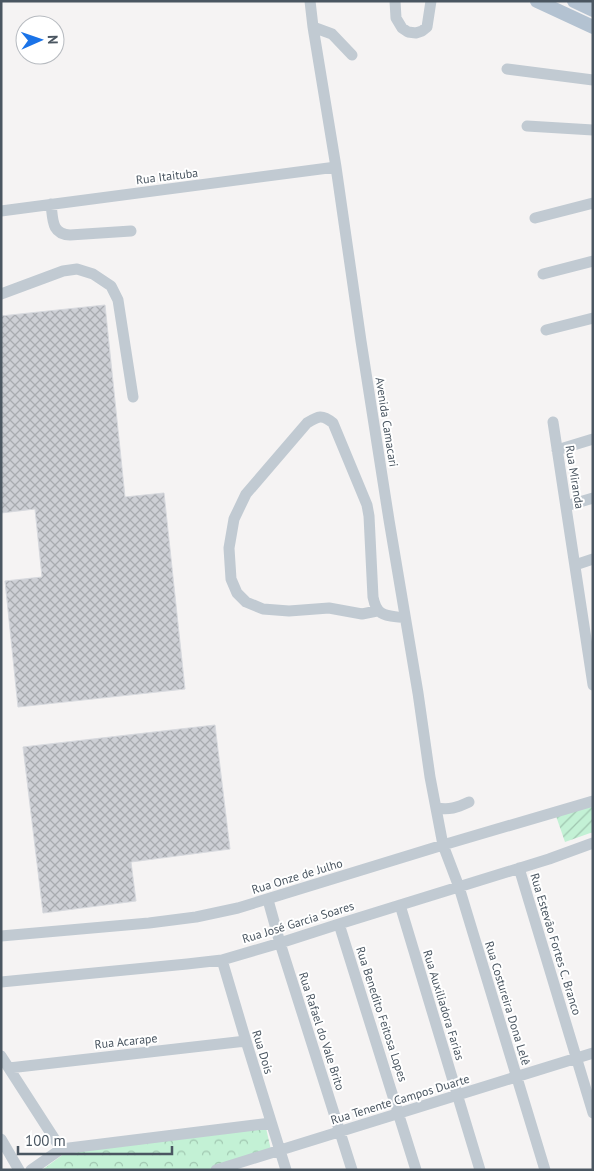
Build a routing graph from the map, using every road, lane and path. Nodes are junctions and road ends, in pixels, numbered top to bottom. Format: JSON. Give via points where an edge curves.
{"nodes":[{"id":1,"x":310,"y":1,"type":"edge"},
{"id":2,"x":395,"y":1,"type":"edge"},
{"id":3,"x":431,"y":1,"type":"edge"},
{"id":4,"x":537,"y":1,"type":"edge"},
{"id":5,"x":574,"y":1,"type":"edge"},
{"id":6,"x":593,"y":10,"type":"edge"},
{"id":7,"x":314,"y":27,"type":"junction"},
{"id":8,"x":593,"y":27,"type":"edge"},
{"id":9,"x":352,"y":55,"type":"dead end"},
{"id":10,"x":507,"y":69,"type":"dead end"},
{"id":11,"x":593,"y":80,"type":"edge"},
{"id":12,"x":527,"y":126,"type":"dead end"},
{"id":13,"x":593,"y":130,"type":"edge"},
{"id":14,"x":336,"y":167,"type":"junction"},
{"id":15,"x":593,"y":203,"type":"edge"},
{"id":16,"x":50,"y":204,"type":"junction"},
{"id":17,"x":1,"y":211,"type":"edge"},
{"id":18,"x":535,"y":218,"type":"dead end"},
{"id":19,"x":132,"y":231,"type":"dead end"},
{"id":20,"x":593,"y":261,"type":"edge"},
{"id":21,"x":543,"y":274,"type":"dead end"},
{"id":22,"x":1,"y":294,"type":"edge"},
{"id":23,"x":593,"y":318,"type":"edge"},
{"id":24,"x":546,"y":330,"type":"dead end"},
{"id":25,"x":133,"y":397,"type":"dead end"},
{"id":26,"x":553,"y":422,"type":"dead end"},
{"id":27,"x":593,"y":439,"type":"edge"},
{"id":28,"x":557,"y":450,"type":"junction"},
{"id":29,"x":593,"y":498,"type":"edge"},
{"id":30,"x":566,"y":506,"type":"junction"},
{"id":31,"x":593,"y":559,"type":"edge"},
{"id":32,"x":575,"y":565,"type":"junction"},
{"id":33,"x":377,"y":611,"type":"junction"},
{"id":34,"x":405,"y":618,"type":"junction"},
{"id":35,"x":588,"y":618,"type":"edge"},
{"id":36,"x":592,"y":673,"type":"edge"},
{"id":37,"x":593,"y":685,"type":"edge"},
{"id":38,"x":593,"y":801,"type":"edge"},
{"id":39,"x":469,"y":802,"type":"dead end"},
{"id":40,"x":436,"y":808,"type":"junction"},
{"id":41,"x":593,"y":843,"type":"edge"},
{"id":42,"x":443,"y":845,"type":"junction"},
{"id":43,"x":519,"y":868,"type":"junction"},
{"id":44,"x":459,"y":887,"type":"junction"},
{"id":45,"x":268,"y":900,"type":"junction"},
{"id":46,"x":400,"y":905,"type":"junction"},
{"id":47,"x":339,"y":924,"type":"junction"},
{"id":48,"x":1,"y":936,"type":"edge"},
{"id":49,"x":280,"y":943,"type":"junction"},
{"id":50,"x":222,"y":960,"type":"junction"},
{"id":51,"x":1,"y":982,"type":"edge"},
{"id":52,"x":246,"y":1041,"type":"junction"},
{"id":53,"x":593,"y":1053,"type":"edge"},
{"id":54,"x":1,"y":1056,"type":"edge"},
{"id":55,"x":576,"y":1058,"type":"junction"},
{"id":56,"x":8,"y":1068,"type":"junction"},
{"id":57,"x":516,"y":1076,"type":"junction"},
{"id":58,"x":457,"y":1096,"type":"junction"},
{"id":59,"x":593,"y":1113,"type":"edge"},
{"id":60,"x":399,"y":1114,"type":"junction"},
{"id":61,"x":270,"y":1123,"type":"junction"},
{"id":62,"x":340,"y":1132,"type":"junction"},
{"id":63,"x":1,"y":1139,"type":"edge"},
{"id":64,"x":61,"y":1149,"type":"junction"},
{"id":65,"x":280,"y":1151,"type":"junction"},
{"id":66,"x":19,"y":1170,"type":"edge"},
{"id":67,"x":31,"y":1170,"type":"edge"},
{"id":68,"x":216,"y":1170,"type":"edge"},
{"id":69,"x":286,"y":1170,"type":"edge"},
{"id":70,"x":352,"y":1170,"type":"edge"},
{"id":71,"x":416,"y":1170,"type":"edge"},
{"id":72,"x":480,"y":1170,"type":"edge"},
{"id":73,"x":545,"y":1170,"type":"edge"}],
"edges":[{"from":1,"to":7,"type":"street","name":"Avenida Camacari"},
{"from":2,"to":3,"type":"street","via":[[396,18],[402,28],[416,33],[426,27]]},
{"from":4,"to":8,"type":"main road"},
{"from":5,"to":6,"type":"main road"},
{"from":7,"to":9,"type":"street","via":[[332,34]]},
{"from":7,"to":14,"type":"street","name":"Avenida Camacari"},
{"from":10,"to":11,"type":"street"},
{"from":12,"to":13,"type":"street"},
{"from":14,"to":16,"type":"street","name":"Rua Itaituba"},
{"from":14,"to":34,"type":"street","name":"Avenida Camacari"},
{"from":15,"to":18,"type":"street"},
{"from":16,"to":17,"type":"street","name":"Rua Itaituba"},
{"from":16,"to":19,"type":"street","via":[[57,232],[62,235]]},
{"from":20,"to":21,"type":"street"},
{"from":22,"to":25,"type":"street","via":[[63,270],[77,269],[93,274],[110,286],[118,300]]},
{"from":23,"to":24,"type":"street"},
{"from":26,"to":28,"type":"street","name":"Rua Miranda"},
{"from":27,"to":28,"type":"street"},
{"from":28,"to":30,"type":"street","name":"Rua Miranda"},
{"from":29,"to":30,"type":"street"},
{"from":30,"to":32,"type":"street","name":"Rua Miranda"},
{"from":31,"to":32,"type":"street"},
{"from":32,"to":35,"type":"street","name":"Rua Miranda"},
{"from":33,"to":33,"type":"street","via":[[373,597],[367,505],[333,423],[327,418],[315,418],[307,423],[240,504],[234,519],[230,548],[231,579],[237,593],[246,602],[263,609],[329,608],[362,614]]},
{"from":33,"to":34,"type":"street"},
{"from":34,"to":40,"type":"street","name":"Avenida Camacari"},
{"from":35,"to":36,"type":"street","name":"Rua Miranda"},
{"from":36,"to":37,"type":"street","name":"Rua Miranda"},
{"from":38,"to":42,"type":"street","name":"Rua Onze de Julho"},
{"from":39,"to":40,"type":"street","via":[[448,810]]},
{"from":40,"to":42,"type":"street","name":"Avenida Camacari"},
{"from":41,"to":43,"type":"street","name":"Rua José Garcia Soares"},
{"from":42,"to":44,"type":"street","name":"Rua Costureira Dona Lelê"},
{"from":42,"to":45,"type":"street","name":"Rua Onze de Julho"},
{"from":43,"to":44,"type":"street","name":"Rua José Garcia Soares"},
{"from":43,"to":55,"type":"street","name":"Rua Estevão Fortes C. Branco"},
{"from":44,"to":46,"type":"street","name":"Rua José Garcia Soares"},
{"from":44,"to":57,"type":"street","name":"Rua Costureira Dona Lelê"},
{"from":45,"to":48,"type":"street","name":"Rua Onze de Julho","via":[[196,917]]},
{"from":45,"to":49,"type":"street","name":"Rua Rafael do Vale Brito"},
{"from":46,"to":47,"type":"street","name":"Rua José Garcia Soares"},
{"from":46,"to":58,"type":"street","name":"Rua Auxiliadora Farias"},
{"from":47,"to":49,"type":"street","name":"Rua José Garcia Soares"},
{"from":47,"to":60,"type":"street","name":"Rua Benedito Feitosa Lopes"},
{"from":49,"to":50,"type":"street","name":"Rua José Garcia Soares"},
{"from":49,"to":62,"type":"street","name":"Rua Rafael do Vale Brito"},
{"from":50,"to":51,"type":"street","name":"Rua José Garcia Soares"},
{"from":50,"to":52,"type":"street","name":"Rua Dois"},
{"from":52,"to":56,"type":"street","name":"Rua Acarape"},
{"from":52,"to":61,"type":"street","name":"Rua Dois"},
{"from":53,"to":55,"type":"street","name":"Rua Tenente Campos Duarte"},
{"from":54,"to":56,"type":"street"},
{"from":55,"to":57,"type":"street","name":"Rua Tenente Campos Duarte"},
{"from":55,"to":59,"type":"street","name":"Rua Estevão Fortes C. Branco"},
{"from":56,"to":64,"type":"street"},
{"from":57,"to":58,"type":"street","name":"Rua Tenente Campos Duarte"},
{"from":57,"to":73,"type":"street","name":"Rua Costureira Dona Lelê"},
{"from":58,"to":60,"type":"street","name":"Rua Tenente Campos Duarte"},
{"from":58,"to":72,"type":"street","name":"Rua Auxiliadora Farias"},
{"from":60,"to":62,"type":"street","name":"Rua Tenente Campos Duarte"},
{"from":60,"to":71,"type":"street","name":"Rua Benedito Feitosa Lopes"},
{"from":61,"to":64,"type":"street"},
{"from":61,"to":65,"type":"street","name":"Rua Dois"},
{"from":62,"to":65,"type":"street","name":"Rua Tenente Campos Duarte"},
{"from":62,"to":70,"type":"street","name":"Rua Rafael do Vale Brito"},
{"from":63,"to":66,"type":"street"},
{"from":64,"to":67,"type":"street"},
{"from":65,"to":68,"type":"street","name":"Rua Tenente Campos Duarte"},
{"from":65,"to":69,"type":"street","name":"Rua Dois"}]}
